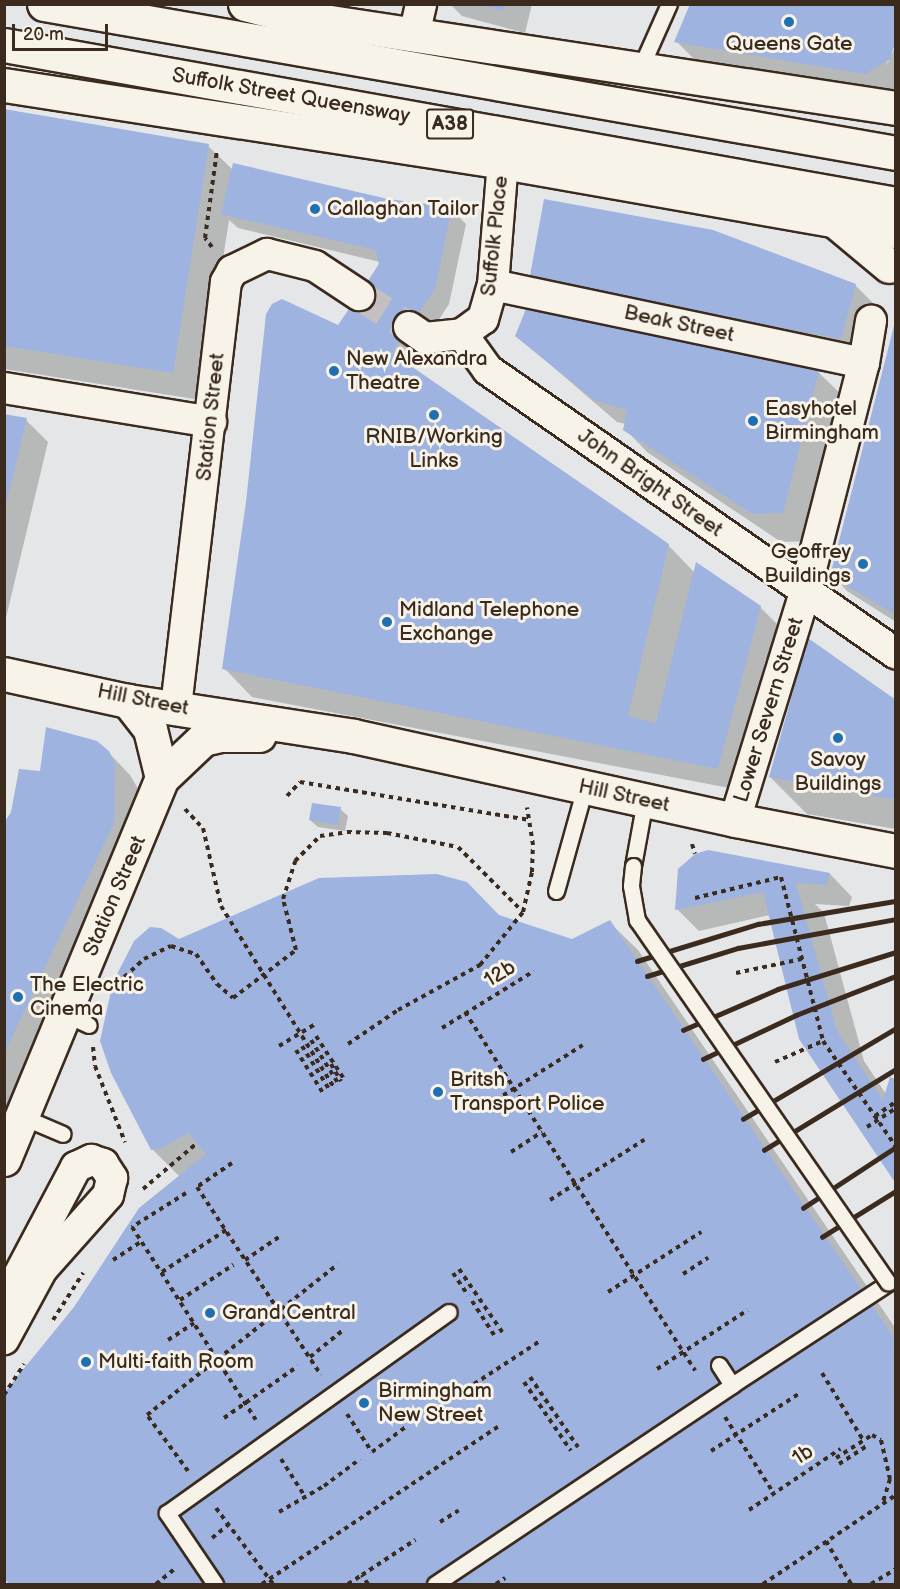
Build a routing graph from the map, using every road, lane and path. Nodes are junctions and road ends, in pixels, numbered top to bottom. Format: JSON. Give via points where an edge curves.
{"nodes":[{"id":1,"x":44,"y":4,"type":"edge"},
{"id":2,"x":245,"y":4,"type":"edge"},
{"id":3,"x":669,"y":4,"type":"edge"},
{"id":4,"x":418,"y":20,"type":"edge"},
{"id":5,"x":4,"y":45,"type":"edge"},
{"id":6,"x":640,"y":69,"type":"junction"},
{"id":7,"x":4,"y":85,"type":"edge"},
{"id":8,"x":896,"y":108,"type":"edge"},
{"id":9,"x":896,"y":153,"type":"edge"},
{"id":10,"x":503,"y":162,"type":"junction"},
{"id":11,"x":212,"y":182,"type":"dead end"},
{"id":12,"x":896,"y":204,"type":"edge"},
{"id":13,"x":832,"y":219,"type":"junction"},
{"id":14,"x":896,"y":231,"type":"edge"},
{"id":15,"x":205,"y":237,"type":"dead end"},
{"id":16,"x":889,"y":266,"type":"dead end"},
{"id":17,"x":494,"y":285,"type":"junction"},
{"id":18,"x":359,"y":295,"type":"tunnel mouth"},
{"id":19,"x":871,"y":321,"type":"dead end"},
{"id":20,"x":409,"y":327,"type":"tunnel mouth"},
{"id":21,"x":462,"y":334,"type":"junction"},
{"id":22,"x":864,"y":363,"type":"junction"},
{"id":23,"x":4,"y":388,"type":"edge"},
{"id":24,"x":211,"y":422,"type":"junction"},
{"id":25,"x":805,"y":592,"type":"junction"},
{"id":26,"x":896,"y":654,"type":"edge"},
{"id":27,"x":4,"y":674,"type":"edge"},
{"id":28,"x":128,"y":701,"type":"junction"},
{"id":29,"x":176,"y":708,"type":"junction"},
{"id":30,"x":353,"y":736,"type":"junction"},
{"id":31,"x":585,"y":787,"type":"junction"},
{"id":32,"x":170,"y":790,"type":"junction"},
{"id":33,"x":287,"y":796,"type":"dead end"},
{"id":34,"x":645,"y":800,"type":"junction"},
{"id":35,"x":735,"y":820,"type":"junction"},
{"id":36,"x":881,"y":849,"type":"edge"},
{"id":37,"x":556,"y":891,"type":"dead end"},
{"id":38,"x":695,"y":898,"type":"dead end"},
{"id":39,"x":523,"y":912,"type":"junction"},
{"id":40,"x":802,"y":959,"type":"junction"},
{"id":41,"x":534,"y":971,"type":"dead end"},
{"id":42,"x":736,"y":973,"type":"dead end"},
{"id":43,"x":263,"y":974,"type":"junction"},
{"id":44,"x":109,"y":991,"type":"dead end"},
{"id":45,"x":465,"y":1012,"type":"junction"},
{"id":46,"x":317,"y":1023,"type":"dead end"},
{"id":47,"x":442,"y":1029,"type":"dead end"},
{"id":48,"x":300,"y":1033,"type":"junction"},
{"id":49,"x":314,"y":1038,"type":"dead end"},
{"id":50,"x":823,"y":1041,"type":"junction"},
{"id":51,"x":93,"y":1044,"type":"dead end"},
{"id":52,"x":348,"y":1044,"type":"dead end"},
{"id":53,"x":583,"y":1045,"type":"dead end"},
{"id":54,"x":279,"y":1046,"type":"dead end"},
{"id":55,"x":302,"y":1046,"type":"dead end"},
{"id":56,"x":296,"y":1049,"type":"dead end"},
{"id":57,"x":775,"y":1062,"type":"dead end"},
{"id":58,"x":341,"y":1081,"type":"dead end"},
{"id":59,"x":515,"y":1089,"type":"junction"},
{"id":60,"x":327,"y":1090,"type":"junction"},
{"id":61,"x":896,"y":1102,"type":"edge"},
{"id":62,"x":488,"y":1105,"type":"dead end"},
{"id":63,"x":896,"y":1108,"type":"edge"},
{"id":64,"x":875,"y":1116,"type":"junction"},
{"id":65,"x":22,"y":1117,"type":"junction"},
{"id":66,"x":867,"y":1127,"type":"dead end"},
{"id":67,"x":542,"y":1132,"type":"junction"},
{"id":68,"x":63,"y":1134,"type":"dead end"},
{"id":69,"x":644,"y":1140,"type":"dead end"},
{"id":70,"x":197,"y":1143,"type":"dead end"},
{"id":71,"x":126,"y":1148,"type":"dead end"},
{"id":72,"x":896,"y":1148,"type":"edge"},
{"id":73,"x":512,"y":1152,"type":"dead end"},
{"id":74,"x":4,"y":1159,"type":"edge"},
{"id":75,"x":232,"y":1163,"type":"dead end"},
{"id":76,"x":135,"y":1182,"type":"dead end"},
{"id":77,"x":576,"y":1184,"type":"junction"},
{"id":78,"x":186,"y":1193,"type":"dead end"},
{"id":79,"x":550,"y":1200,"type":"dead end"},
{"id":80,"x":226,"y":1230,"type":"junction"},
{"id":81,"x":701,"y":1232,"type":"dead end"},
{"id":82,"x":279,"y":1236,"type":"dead end"},
{"id":83,"x":142,"y":1241,"type":"junction"},
{"id":84,"x":708,"y":1258,"type":"dead end"},
{"id":85,"x":113,"y":1260,"type":"dead end"},
{"id":86,"x":245,"y":1260,"type":"junction"},
{"id":87,"x":338,"y":1264,"type":"dead end"},
{"id":88,"x":233,"y":1265,"type":"dead end"},
{"id":89,"x":459,"y":1269,"type":"dead end"},
{"id":90,"x":84,"y":1271,"type":"dead end"},
{"id":91,"x":162,"y":1272,"type":"junction"},
{"id":92,"x":635,"y":1274,"type":"junction"},
{"id":93,"x":683,"y":1274,"type":"dead end"},
{"id":94,"x":608,"y":1292,"type":"dead end"},
{"id":95,"x":180,"y":1300,"type":"junction"},
{"id":96,"x":4,"y":1303,"type":"edge"},
{"id":97,"x":278,"y":1309,"type":"junction"},
{"id":98,"x":748,"y":1310,"type":"dead end"},
{"id":99,"x":449,"y":1311,"type":"dead end"},
{"id":100,"x":194,"y":1323,"type":"junction"},
{"id":101,"x":46,"y":1330,"type":"dead end"},
{"id":102,"x":342,"y":1331,"type":"dead end"},
{"id":103,"x":503,"y":1334,"type":"dead end"},
{"id":104,"x":4,"y":1340,"type":"edge"},
{"id":105,"x":168,"y":1340,"type":"dead end"},
{"id":106,"x":540,"y":1341,"type":"dead end"},
{"id":107,"x":683,"y":1352,"type":"junction"},
{"id":108,"x":310,"y":1357,"type":"junction"},
{"id":109,"x":216,"y":1358,"type":"junction"},
{"id":110,"x":27,"y":1360,"type":"dead end"},
{"id":111,"x":298,"y":1365,"type":"dead end"},
{"id":112,"x":718,"y":1365,"type":"dead end"},
{"id":113,"x":657,"y":1369,"type":"dead end"},
{"id":114,"x":822,"y":1372,"type":"dead end"},
{"id":115,"x":530,"y":1377,"type":"dead end"},
{"id":116,"x":701,"y":1380,"type":"dead end"},
{"id":117,"x":326,"y":1382,"type":"dead end"},
{"id":118,"x":524,"y":1382,"type":"dead end"},
{"id":119,"x":474,"y":1384,"type":"dead end"},
{"id":120,"x":732,"y":1385,"type":"junction"},
{"id":121,"x":800,"y":1393,"type":"dead end"},
{"id":122,"x":4,"y":1395,"type":"edge"},
{"id":123,"x":246,"y":1404,"type":"junction"},
{"id":124,"x":342,"y":1407,"type":"dead end"},
{"id":125,"x":719,"y":1408,"type":"dead end"},
{"id":126,"x":147,"y":1415,"type":"dead end"},
{"id":127,"x":224,"y":1418,"type":"dead end"},
{"id":128,"x":258,"y":1423,"type":"dead end"},
{"id":129,"x":500,"y":1425,"type":"dead end"},
{"id":130,"x":406,"y":1426,"type":"dead end"},
{"id":131,"x":736,"y":1435,"type":"junction"},
{"id":132,"x":863,"y":1440,"type":"junction"},
{"id":133,"x":867,"y":1446,"type":"dead end"},
{"id":134,"x":578,"y":1447,"type":"dead end"},
{"id":135,"x":840,"y":1449,"type":"dead end"},
{"id":136,"x":275,"y":1450,"type":"dead end"},
{"id":137,"x":571,"y":1451,"type":"dead end"},
{"id":138,"x":711,"y":1451,"type":"dead end"},
{"id":139,"x":836,"y":1458,"type":"dead end"},
{"id":140,"x":360,"y":1459,"type":"dead end"},
{"id":141,"x":839,"y":1464,"type":"dead end"},
{"id":142,"x":773,"y":1492,"type":"junction"},
{"id":143,"x":304,"y":1495,"type":"junction"},
{"id":144,"x":896,"y":1495,"type":"edge"},
{"id":145,"x":883,"y":1502,"type":"junction"},
{"id":146,"x":459,"y":1510,"type":"dead end"},
{"id":147,"x":749,"y":1510,"type":"dead end"},
{"id":148,"x":279,"y":1512,"type":"dead end"},
{"id":149,"x":440,"y":1522,"type":"dead end"},
{"id":150,"x":414,"y":1540,"type":"dead end"},
{"id":151,"x":826,"y":1541,"type":"junction"},
{"id":152,"x":896,"y":1569,"type":"edge"},
{"id":153,"x":362,"y":1575,"type":"junction"},
{"id":154,"x":505,"y":1578,"type":"dead end"},
{"id":155,"x":215,"y":1584,"type":"edge"},
{"id":156,"x":262,"y":1584,"type":"edge"},
{"id":157,"x":348,"y":1584,"type":"edge"},
{"id":158,"x":368,"y":1584,"type":"edge"},
{"id":159,"x":435,"y":1584,"type":"edge"},
{"id":160,"x":496,"y":1584,"type":"edge"},
{"id":161,"x":763,"y":1584,"type":"edge"},
{"id":162,"x":851,"y":1584,"type":"edge"},
{"id":163,"x":871,"y":1584,"type":"edge"}],
"edges":[{"from":1,"to":9,"type":"main road","number":"A38"},
{"from":2,"to":4,"type":"main road","via":[[291,16]]},
{"from":3,"to":6,"type":"lane"},
{"from":4,"to":6,"type":"main road"},
{"from":5,"to":12,"type":"main road","name":"Suffolk Street Queensway","number":"A38"},
{"from":6,"to":8,"type":"main road"},
{"from":7,"to":10,"type":"main road"},
{"from":10,"to":13,"type":"main road"},
{"from":10,"to":17,"type":"street","name":"Suffolk Place"},
{"from":11,"to":15,"type":"path"},
{"from":13,"to":14,"type":"main road"},
{"from":13,"to":16,"type":"main road"},
{"from":17,"to":21,"type":"street","name":"Suffolk Place","via":[[483,319]]},
{"from":17,"to":22,"type":"street","name":"Beak Street"},
{"from":18,"to":24,"type":"street","name":"Station Street","via":[[315,266],[267,254],[232,271],[222,304]]},
{"from":19,"to":22,"type":"street","name":"Lower Severn Street"},
{"from":20,"to":21,"type":"street","via":[[425,338]]},
{"from":21,"to":25,"type":"street","name":"John Bright Street","via":[[488,370]]},
{"from":22,"to":25,"type":"street","name":"Lower Severn Street"},
{"from":23,"to":24,"type":"street"},
{"from":24,"to":29,"type":"street","name":"Station Street"},
{"from":25,"to":26,"type":"street","name":"John Bright Street"},
{"from":25,"to":35,"type":"street","name":"Lower Severn Street"},
{"from":27,"to":28,"type":"main road","name":"Hill Street"},
{"from":28,"to":29,"type":"main road","name":"Hill Street"},
{"from":28,"to":32,"type":"main road","via":[[150,729]]},
{"from":29,"to":30,"type":"main road","name":"Hill Street"},
{"from":30,"to":31,"type":"main road","name":"Hill Street"},
{"from":30,"to":32,"type":"main road","name":"Hill Street","via":[[220,735],[203,739]]},
{"from":31,"to":34,"type":"main road","name":"Hill Street"},
{"from":31,"to":37,"type":"lane"},
{"from":32,"to":43,"type":"path","via":[[203,828],[221,906]]},
{"from":32,"to":65,"type":"main road","name":"Station Street","via":[[77,1019]]},
{"from":33,"to":39,"type":"path","via":[[300,782],[530,820],[532,872]]},
{"from":34,"to":35,"type":"main road","name":"Hill Street"},
{"from":34,"to":120,"type":"lane","bridge":true,"via":[[631,886],[637,920],[888,1283]]},
{"from":35,"to":36,"type":"main road","name":"Hill Street"},
{"from":38,"to":40,"type":"path","bridge":true,"via":[[781,878]]},
{"from":39,"to":43,"type":"path","via":[[458,847],[387,833],[320,836],[295,861],[283,899],[296,950]]},
{"from":39,"to":52,"type":"path","via":[[480,965],[398,1010]]},
{"from":40,"to":42,"type":"path"},
{"from":40,"to":50,"type":"path","bridge":true},
{"from":41,"to":45,"type":"path","name":"12b"},
{"from":43,"to":44,"type":"path","via":[[233,998],[217,984],[196,954],[171,946],[144,959]]},
{"from":43,"to":48,"type":"path"},
{"from":45,"to":47,"type":"path","name":"12b"},
{"from":45,"to":59,"type":"path"},
{"from":46,"to":48,"type":"path"},
{"from":48,"to":54,"type":"path"},
{"from":48,"to":60,"type":"path"},
{"from":49,"to":58,"type":"path"},
{"from":50,"to":57,"type":"path"},
{"from":50,"to":64,"type":"path","bridge":true},
{"from":51,"to":71,"type":"path","via":[[95,1066],[117,1115]]},
{"from":53,"to":59,"type":"path"},
{"from":55,"to":60,"type":"path"},
{"from":56,"to":60,"type":"path"},
{"from":59,"to":62,"type":"path"},
{"from":59,"to":67,"type":"path"},
{"from":61,"to":64,"type":"path"},
{"from":63,"to":66,"type":"path"},
{"from":64,"to":72,"type":"path","bridge":true},
{"from":65,"to":68,"type":"lane"},
{"from":65,"to":74,"type":"main road","name":"Station Street"},
{"from":67,"to":73,"type":"path"},
{"from":67,"to":77,"type":"path"},
{"from":69,"to":77,"type":"path"},
{"from":70,"to":76,"type":"path","via":[[138,1193]]},
{"from":75,"to":80,"type":"path","via":[[197,1187]]},
{"from":77,"to":79,"type":"path"},
{"from":77,"to":92,"type":"path"},
{"from":78,"to":83,"type":"path","via":[[132,1227]]},
{"from":80,"to":86,"type":"path"},
{"from":80,"to":91,"type":"path"},
{"from":81,"to":92,"type":"path"},
{"from":82,"to":86,"type":"path"},
{"from":83,"to":85,"type":"path"},
{"from":83,"to":91,"type":"path"},
{"from":84,"to":93,"type":"path"},
{"from":86,"to":97,"type":"path"},
{"from":87,"to":97,"type":"path"},
{"from":88,"to":95,"type":"path"},
{"from":89,"to":103,"type":"path"},
{"from":90,"to":101,"type":"path"},
{"from":91,"to":95,"type":"path"},
{"from":92,"to":94,"type":"path"},
{"from":92,"to":107,"type":"path"},
{"from":95,"to":100,"type":"path"},
{"from":96,"to":104,"type":"street","via":[[76,1167],[91,1160],[103,1164],[112,1178],[108,1195],[42,1269]]},
{"from":97,"to":108,"type":"path"},
{"from":97,"to":109,"type":"path"},
{"from":98,"to":107,"type":"path"},
{"from":99,"to":155,"type":"lane","via":[[167,1513]]},
{"from":100,"to":105,"type":"path"},
{"from":100,"to":109,"type":"path"},
{"from":102,"to":108,"type":"path","via":[[322,1343]]},
{"from":106,"to":119,"type":"path"},
{"from":107,"to":113,"type":"path"},
{"from":107,"to":116,"type":"path"},
{"from":108,"to":117,"type":"path"},
{"from":109,"to":123,"type":"path"},
{"from":109,"to":126,"type":"path"},
{"from":110,"to":122,"type":"path"},
{"from":111,"to":123,"type":"path"},
{"from":112,"to":120,"type":"lane"},
{"from":114,"to":132,"type":"path"},
{"from":115,"to":134,"type":"path"},
{"from":118,"to":137,"type":"path"},
{"from":120,"to":159,"type":"lane"},
{"from":121,"to":131,"type":"path"},
{"from":123,"to":127,"type":"path"},
{"from":123,"to":128,"type":"path"},
{"from":124,"to":130,"type":"path","via":[[372,1452]]},
{"from":125,"to":131,"type":"path"},
{"from":129,"to":156,"type":"path"},
{"from":131,"to":138,"type":"path"},
{"from":131,"to":142,"type":"path"},
{"from":132,"to":139,"type":"path"},
{"from":132,"to":145,"type":"path","via":[[872,1435],[884,1445],[890,1479]]},
{"from":133,"to":141,"type":"path"},
{"from":135,"to":142,"type":"path","name":"1b"},
{"from":136,"to":143,"type":"path"},
{"from":140,"to":143,"type":"path","via":[[324,1486]]},
{"from":142,"to":147,"type":"path","name":"1b"},
{"from":143,"to":148,"type":"path"},
{"from":144,"to":145,"type":"path"},
{"from":145,"to":151,"type":"path"},
{"from":146,"to":149,"type":"path"},
{"from":150,"to":153,"type":"path"},
{"from":151,"to":161,"type":"path"},
{"from":151,"to":162,"type":"path"},
{"from":152,"to":163,"type":"path"},
{"from":153,"to":157,"type":"path"},
{"from":153,"to":158,"type":"path"},
{"from":154,"to":160,"type":"path"}]}
